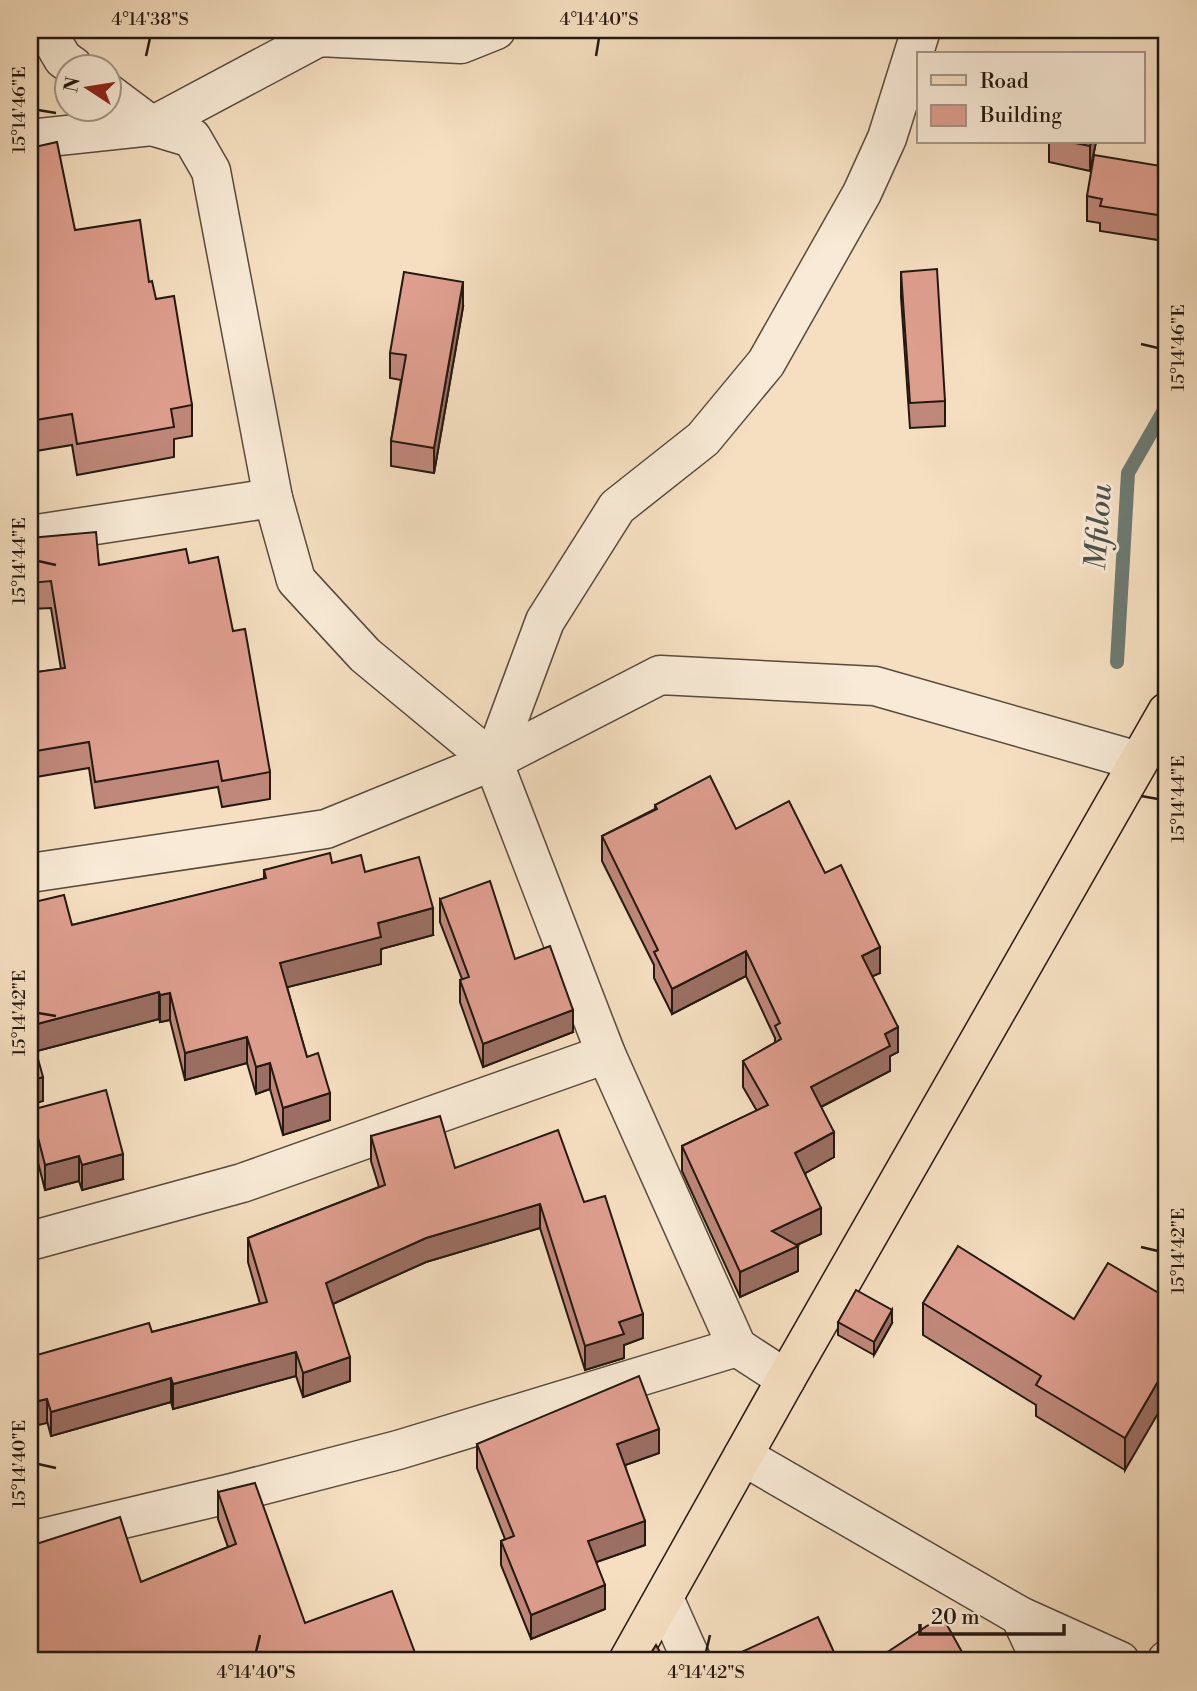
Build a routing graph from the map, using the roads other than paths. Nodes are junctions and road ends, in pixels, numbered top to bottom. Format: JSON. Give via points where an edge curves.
{"nodes":[{"id":1,"x":46,"y":30,"type":"edge"},
{"id":2,"x":496,"y":30,"type":"edge"},
{"id":3,"x":921,"y":30,"type":"edge"},
{"id":4,"x":59,"y":52,"type":"edge"},
{"id":5,"x":122,"y":104,"type":"edge"},
{"id":6,"x":152,"y":126,"type":"junction"},
{"id":7,"x":30,"y":139,"type":"edge"},
{"id":8,"x":273,"y":498,"type":"junction"},
{"id":9,"x":30,"y":535,"type":"edge"},
{"id":10,"x":1167,"y":712,"type":"edge"},
{"id":11,"x":493,"y":761,"type":"junction"},
{"id":12,"x":1138,"y":761,"type":"junction"},
{"id":13,"x":30,"y":873,"type":"edge"},
{"id":14,"x":606,"y":1054,"type":"junction"},
{"id":15,"x":30,"y":1241,"type":"edge"},
{"id":16,"x":737,"y":1346,"type":"junction"},
{"id":17,"x":786,"y":1379,"type":"junction"},
{"id":18,"x":743,"y":1456,"type":"junction"},
{"id":19,"x":30,"y":1541,"type":"edge"},
{"id":20,"x":664,"y":1598,"type":"junction"},
{"id":21,"x":1020,"y":1616,"type":"junction"},
{"id":22,"x":628,"y":1661,"type":"edge"},
{"id":23,"x":692,"y":1661,"type":"edge"},
{"id":24,"x":1041,"y":1661,"type":"edge"},
{"id":25,"x":1120,"y":1661,"type":"edge"}],
"edges":[{"from":1,"to":4,"type":"street"},
{"from":2,"to":6,"type":"street","via":[[461,44],[319,37]]},
{"from":3,"to":11,"type":"street","via":[[887,138],[867,182],[766,363],[703,439],[617,507],[545,621]]},
{"from":5,"to":6,"type":"street"},
{"from":6,"to":7,"type":"street"},
{"from":6,"to":8,"type":"street","via":[[192,138],[211,171]]},
{"from":8,"to":9,"type":"street"},
{"from":8,"to":11,"type":"street","via":[[296,580],[365,655]]},
{"from":10,"to":12,"type":"main road"},
{"from":11,"to":12,"type":"street","via":[[660,675],[875,686]]},
{"from":11,"to":13,"type":"street","via":[[326,829]]},
{"from":11,"to":14,"type":"street"},
{"from":12,"to":17,"type":"main road"},
{"from":14,"to":15,"type":"street","via":[[242,1183]]},
{"from":14,"to":16,"type":"street"},
{"from":16,"to":17,"type":"street"},
{"from":16,"to":19,"type":"street","via":[[398,1450]]},
{"from":17,"to":18,"type":"main road"},
{"from":18,"to":20,"type":"main road"},
{"from":18,"to":21,"type":"street"},
{"from":20,"to":22,"type":"main road"},
{"from":20,"to":23,"type":"street"},
{"from":21,"to":24,"type":"street"},
{"from":21,"to":25,"type":"street"}]}
